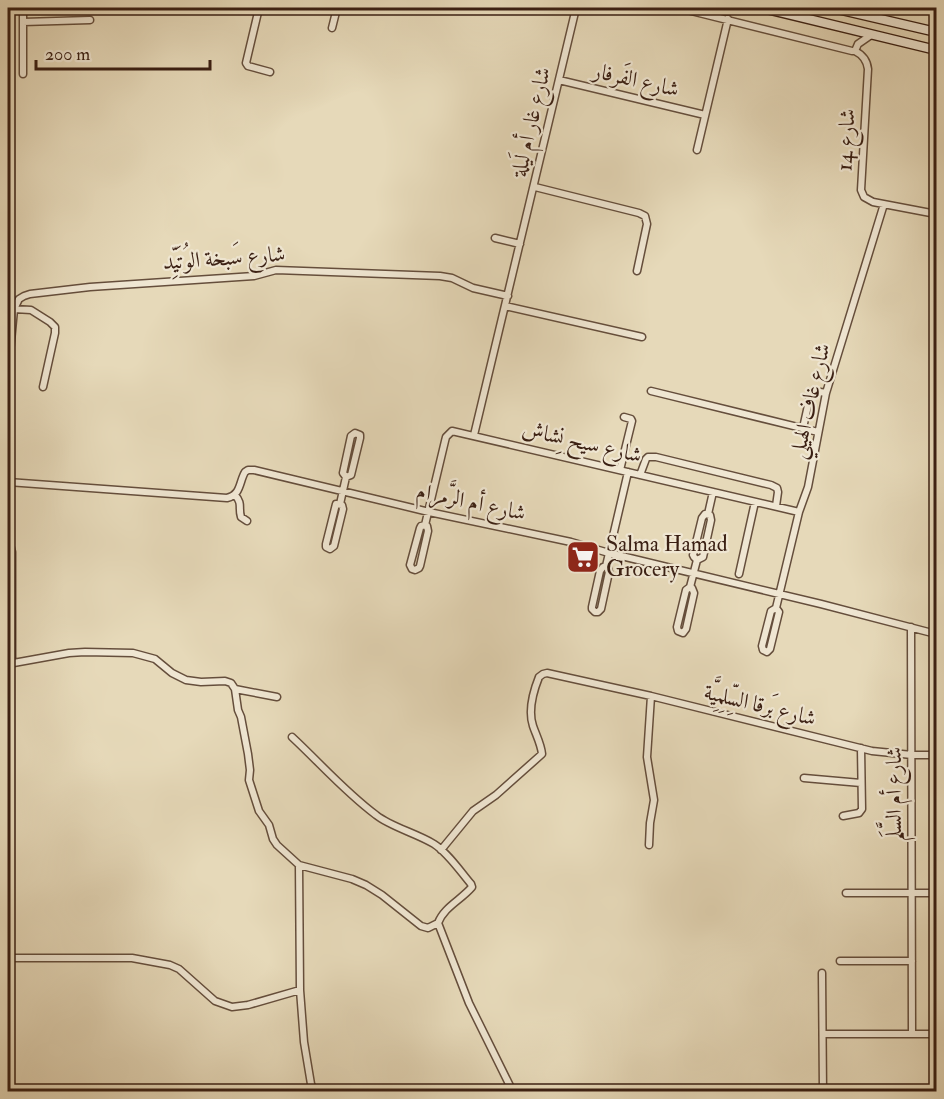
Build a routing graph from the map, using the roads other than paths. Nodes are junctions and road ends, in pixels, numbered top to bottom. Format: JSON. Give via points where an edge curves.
{"nodes":[{"id":1,"x":23,"y":8,"type":"edge"},
{"id":2,"x":259,"y":8,"type":"edge"},
{"id":3,"x":337,"y":8,"type":"edge"},
{"id":4,"x":576,"y":8,"type":"edge"},
{"id":5,"x":679,"y":8,"type":"edge"},
{"id":6,"x":763,"y":8,"type":"edge"},
{"id":7,"x":833,"y":8,"type":"edge"},
{"id":8,"x":728,"y":19,"type":"junction"},
{"id":9,"x":90,"y":20,"type":"dead end"},
{"id":10,"x":23,"y":21,"type":"junction"},
{"id":11,"x":332,"y":28,"type":"dead end"},
{"id":12,"x":852,"y":30,"type":"junction"},
{"id":13,"x":936,"y":32,"type":"edge"},
{"id":14,"x":871,"y":34,"type":"junction"},
{"id":15,"x":857,"y":48,"type":"junction"},
{"id":16,"x":936,"y":50,"type":"edge"},
{"id":17,"x":270,"y":72,"type":"dead end"},
{"id":18,"x":23,"y":74,"type":"dead end"},
{"id":19,"x":559,"y":80,"type":"junction"},
{"id":20,"x":705,"y":115,"type":"junction"},
{"id":21,"x":697,"y":150,"type":"dead end"},
{"id":22,"x":535,"y":187,"type":"junction"},
{"id":23,"x":884,"y":204,"type":"junction"},
{"id":24,"x":936,"y":214,"type":"edge"},
{"id":25,"x":495,"y":238,"type":"dead end"},
{"id":26,"x":520,"y":244,"type":"junction"},
{"id":27,"x":637,"y":271,"type":"dead end"},
{"id":28,"x":508,"y":296,"type":"junction"},
{"id":29,"x":505,"y":306,"type":"junction"},
{"id":30,"x":11,"y":313,"type":"edge"},
{"id":31,"x":642,"y":338,"type":"dead end"},
{"id":32,"x":8,"y":374,"type":"edge"},
{"id":33,"x":43,"y":387,"type":"dead end"},
{"id":34,"x":651,"y":391,"type":"dead end"},
{"id":35,"x":826,"y":393,"type":"junction"},
{"id":36,"x":624,"y":417,"type":"dead end"},
{"id":37,"x":804,"y":428,"type":"junction"},
{"id":38,"x":818,"y":432,"type":"junction"},
{"id":39,"x":474,"y":435,"type":"junction"},
{"id":40,"x":617,"y":446,"type":"dead end"},
{"id":41,"x":625,"y":448,"type":"junction"},
{"id":42,"x":620,"y":470,"type":"junction"},
{"id":43,"x":628,"y":472,"type":"junction"},
{"id":44,"x":640,"y":475,"type":"junction"},
{"id":45,"x":346,"y":477,"type":"junction"},
{"id":46,"x":8,"y":482,"type":"edge"},
{"id":47,"x":343,"y":491,"type":"junction"},
{"id":48,"x":713,"y":492,"type":"junction"},
{"id":49,"x":235,"y":495,"type":"junction"},
{"id":50,"x":755,"y":502,"type":"junction"},
{"id":51,"x":340,"y":504,"type":"junction"},
{"id":52,"x":776,"y":506,"type":"junction"},
{"id":53,"x":429,"y":512,"type":"junction"},
{"id":54,"x":800,"y":512,"type":"junction"},
{"id":55,"x":247,"y":521,"type":"dead end"},
{"id":56,"x":425,"y":525,"type":"junction"},
{"id":57,"x":8,"y":543,"type":"edge"},
{"id":58,"x":609,"y":553,"type":"junction"},
{"id":59,"x":606,"y":566,"type":"junction"},
{"id":60,"x":694,"y":574,"type":"junction"},
{"id":61,"x":739,"y":574,"type":"dead end"},
{"id":62,"x":690,"y":587,"type":"junction"},
{"id":63,"x":779,"y":594,"type":"junction"},
{"id":64,"x":776,"y":608,"type":"junction"},
{"id":65,"x":911,"y":627,"type":"junction"},
{"id":66,"x":936,"y":634,"type":"edge"},
{"id":67,"x":10,"y":663,"type":"edge"},
{"id":68,"x":235,"y":689,"type":"junction"},
{"id":69,"x":651,"y":696,"type":"junction"},
{"id":70,"x":277,"y":697,"type":"dead end"},
{"id":71,"x":292,"y":737,"type":"dead end"},
{"id":72,"x":861,"y":748,"type":"junction"},
{"id":73,"x":912,"y":755,"type":"junction"},
{"id":74,"x":936,"y":755,"type":"edge"},
{"id":75,"x":804,"y":778,"type":"dead end"},
{"id":76,"x":861,"y":783,"type":"junction"},
{"id":77,"x":843,"y":816,"type":"dead end"},
{"id":78,"x":650,"y":845,"type":"dead end"},
{"id":79,"x":441,"y":850,"type":"junction"},
{"id":80,"x":299,"y":865,"type":"junction"},
{"id":81,"x":846,"y":893,"type":"dead end"},
{"id":82,"x":912,"y":893,"type":"junction"},
{"id":83,"x":936,"y":893,"type":"edge"},
{"id":84,"x":438,"y":923,"type":"junction"},
{"id":85,"x":8,"y":958,"type":"edge"},
{"id":86,"x":840,"y":961,"type":"dead end"},
{"id":87,"x":912,"y":961,"type":"junction"},
{"id":88,"x":822,"y":973,"type":"dead end"},
{"id":89,"x":300,"y":990,"type":"junction"},
{"id":90,"x":823,"y":1034,"type":"junction"},
{"id":91,"x":912,"y":1034,"type":"junction"},
{"id":92,"x":936,"y":1034,"type":"edge"},
{"id":93,"x":513,"y":1091,"type":"edge"},
{"id":94,"x":317,"y":1092,"type":"edge"},
{"id":95,"x":823,"y":1092,"type":"edge"}],
"edges":[{"from":1,"to":10,"type":"street"},
{"from":2,"to":17,"type":"street","via":[[246,63]]},
{"from":3,"to":11,"type":"street"},
{"from":4,"to":19,"type":"street","name":"شارع غار أم لَيلة"},
{"from":5,"to":8,"type":"street"},
{"from":6,"to":12,"type":"main road"},
{"from":7,"to":13,"type":"main road"},
{"from":8,"to":15,"type":"street","via":[[852,51]]},
{"from":8,"to":20,"type":"street"},
{"from":9,"to":10,"type":"street"},
{"from":10,"to":18,"type":"street"},
{"from":12,"to":14,"type":"main road"},
{"from":12,"to":15,"type":"street","name":"شارع 14"},
{"from":14,"to":15,"type":"street"},
{"from":14,"to":16,"type":"main road"},
{"from":15,"to":23,"type":"street","name":"شارع 14","via":[[868,69],[861,190],[868,200]]},
{"from":19,"to":20,"type":"street","name":"شارع الفَرفار"},
{"from":19,"to":22,"type":"street","name":"شارع غار أم لَيلة"},
{"from":20,"to":21,"type":"street"},
{"from":22,"to":26,"type":"street","name":"شارع غار أم لَيلة"},
{"from":22,"to":27,"type":"street","via":[[645,216],[647,224]]},
{"from":23,"to":24,"type":"street","name":"شارع 14"},
{"from":23,"to":35,"type":"street","name":"شارع غاف الهيلي"},
{"from":25,"to":26,"type":"street"},
{"from":26,"to":28,"type":"street","name":"شارع غار أم لَيلة"},
{"from":28,"to":29,"type":"street","name":"شارع غار أم لَيلة"},
{"from":28,"to":30,"type":"street","name":"شارع سَبخة الوُتَيِّد","via":[[446,277],[276,270],[254,276],[30,294],[19,299]]},
{"from":29,"to":31,"type":"street"},
{"from":29,"to":39,"type":"street","name":"شارع غار أم لَيلة"},
{"from":30,"to":32,"type":"street"},
{"from":30,"to":33,"type":"street","via":[[31,310],[55,327]]},
{"from":34,"to":37,"type":"street"},
{"from":35,"to":37,"type":"street","via":[[812,392]]},
{"from":35,"to":38,"type":"street","name":"شارع غاف الهيلي"},
{"from":36,"to":41,"type":"street","via":[[632,421]]},
{"from":37,"to":38,"type":"street"},
{"from":38,"to":54,"type":"street","name":"شارع غاف الهيلي"},
{"from":39,"to":42,"type":"street","name":"شارع سيح نِشاش"},
{"from":39,"to":53,"type":"street","name":"شارع سيح نِشاش","via":[[452,431],[446,437]]},
{"from":40,"to":41,"type":"street"},
{"from":41,"to":42,"type":"street"},
{"from":42,"to":43,"type":"street","name":"شارع سيح نِشاش"},
{"from":43,"to":44,"type":"street","name":"شارع سيح نِشاش"},
{"from":43,"to":58,"type":"street"},
{"from":44,"to":48,"type":"street","name":"شارع سيح نِشاش"},
{"from":44,"to":52,"type":"street","via":[[646,459],[656,457],[771,485],[778,492]]},
{"from":45,"to":45,"type":"street","via":[[351,475],[358,433],[351,436],[343,473]]},
{"from":45,"to":47,"type":"street"},
{"from":46,"to":49,"type":"street","via":[[222,498]]},
{"from":47,"to":49,"type":"street","name":"شارع أم الرَّمرام","via":[[248,470]]},
{"from":47,"to":51,"type":"street"},
{"from":47,"to":53,"type":"street","name":"شارع أم الرَّمرام"},
{"from":48,"to":50,"type":"street","name":"شارع سيح نِشاش"},
{"from":48,"to":60,"type":"street","via":[[693,555],[697,560]]},
{"from":49,"to":55,"type":"street","via":[[241,504],[241,517]]},
{"from":50,"to":52,"type":"street","name":"شارع سيح نِشاش"},
{"from":50,"to":61,"type":"street"},
{"from":51,"to":51,"type":"street","via":[[335,506],[327,549],[334,546],[343,509]]},
{"from":52,"to":54,"type":"street","name":"شارع سيح نِشاش"},
{"from":53,"to":56,"type":"street","name":"شارع سيح نِشاش"},
{"from":53,"to":58,"type":"street","name":"شارع أم الرَّمرام"},
{"from":54,"to":63,"type":"street","name":"شارع غاف الهيلي"},
{"from":56,"to":56,"type":"street","name":"شارع سيح نِشاش","via":[[420,528],[411,565],[415,570],[423,554],[428,531]]},
{"from":57,"to":67,"type":"street","via":[[12,552]]},
{"from":58,"to":59,"type":"street"},
{"from":58,"to":60,"type":"street","name":"شارع أم الرَّمرام"},
{"from":59,"to":59,"type":"street","via":[[601,568],[598,580],[592,607],[595,612],[600,609],[605,591],[609,570]]},
{"from":60,"to":62,"type":"street"},
{"from":60,"to":63,"type":"street","name":"شارع أم الرَّمرام"},
{"from":62,"to":62,"type":"street","via":[[677,627],[681,633],[686,629],[694,593]]},
{"from":63,"to":64,"type":"street","name":"شارع غاف الهيلي"},
{"from":63,"to":65,"type":"street","name":"شارع أم الرَّمرام"},
{"from":64,"to":64,"type":"street","name":"شارع غاف الهيلي","via":[[771,611],[762,646],[765,652],[770,649],[775,630],[779,612]]},
{"from":65,"to":66,"type":"street","name":"شارع أم الرَّمرام"},
{"from":65,"to":73,"type":"street","name":"شارع أم السَّلَم"},
{"from":67,"to":68,"type":"street","via":[[69,653],[133,653],[155,659],[186,680],[225,681]]},
{"from":68,"to":70,"type":"street"},
{"from":68,"to":80,"type":"street","via":[[249,780],[259,811],[277,845]]},
{"from":69,"to":72,"type":"street","name":"شارع بَرقا السِّلِمِيَّة"},
{"from":69,"to":78,"type":"street","via":[[647,757],[654,800]]},
{"from":69,"to":79,"type":"street","name":"شارع بَرقا السِّلِمِيَّة","via":[[552,674],[538,677],[531,713],[542,754],[473,811]]},
{"from":71,"to":79,"type":"street","via":[[339,785],[378,817]]},
{"from":72,"to":73,"type":"street","name":"شارع بَرقا السِّلِمِيَّة"},
{"from":72,"to":76,"type":"street"},
{"from":73,"to":74,"type":"street","name":"شارع بَرقا السِّلِمِيَّة"},
{"from":73,"to":82,"type":"street","name":"شارع أم السَّلَم"},
{"from":75,"to":76,"type":"street"},
{"from":76,"to":77,"type":"street","via":[[861,811]]},
{"from":79,"to":84,"type":"street","via":[[472,887],[446,910]]},
{"from":80,"to":84,"type":"street","via":[[366,885],[421,926],[428,928]]},
{"from":80,"to":89,"type":"street"},
{"from":81,"to":82,"type":"street"},
{"from":82,"to":83,"type":"street"},
{"from":82,"to":87,"type":"street","name":"شارع أم السَّلَم"},
{"from":84,"to":93,"type":"street","via":[[469,1003]]},
{"from":85,"to":89,"type":"street","via":[[126,958],[175,966],[215,1001],[232,1007]]},
{"from":86,"to":87,"type":"street"},
{"from":87,"to":91,"type":"street","name":"شارع أم السَّلَم"},
{"from":88,"to":90,"type":"street"},
{"from":89,"to":94,"type":"street","via":[[307,1061],[311,1084]]},
{"from":90,"to":91,"type":"street"},
{"from":90,"to":95,"type":"street"},
{"from":91,"to":92,"type":"street"}]}
